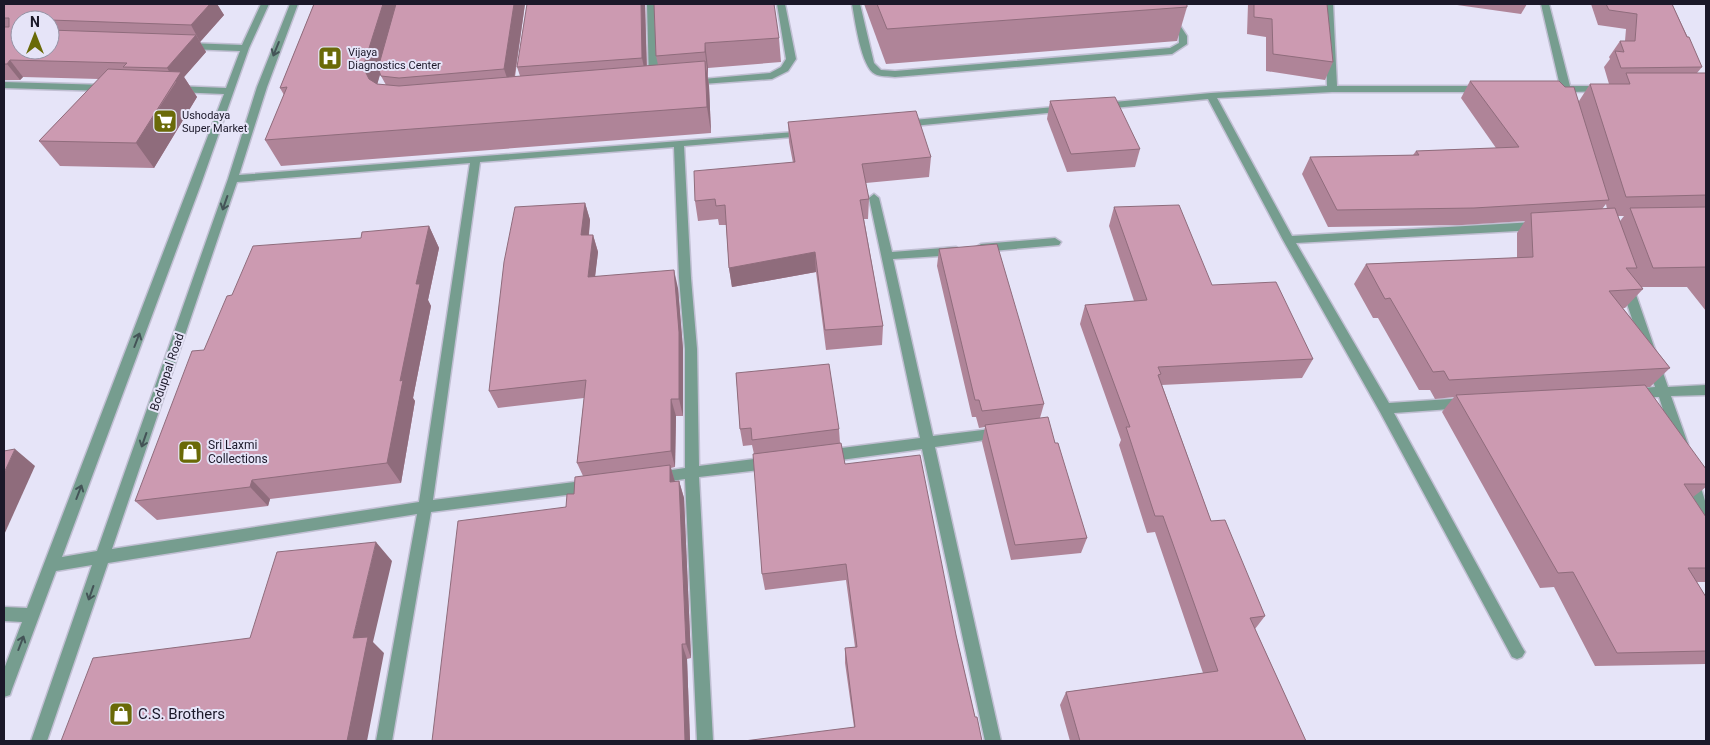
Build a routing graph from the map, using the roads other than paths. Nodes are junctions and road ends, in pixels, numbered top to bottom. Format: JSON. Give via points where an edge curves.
{"nodes":[{"id":1,"x":265,"y":4,"type":"edge"},
{"id":2,"x":294,"y":4,"type":"edge"},
{"id":3,"x":650,"y":4,"type":"edge"},
{"id":4,"x":781,"y":4,"type":"edge"},
{"id":5,"x":856,"y":4,"type":"edge"},
{"id":6,"x":1162,"y":4,"type":"edge"},
{"id":7,"x":1329,"y":4,"type":"edge"},
{"id":8,"x":1545,"y":4,"type":"edge"},
{"id":9,"x":177,"y":46,"type":"edge"},
{"id":10,"x":245,"y":48,"type":"junction"},
{"id":11,"x":683,"y":83,"type":"edge"},
{"id":12,"x":4,"y":85,"type":"edge"},
{"id":13,"x":654,"y":86,"type":"edge"},
{"id":14,"x":116,"y":88,"type":"edge"},
{"id":15,"x":1546,"y":88,"type":"edge"},
{"id":16,"x":1565,"y":88,"type":"junction"},
{"id":17,"x":164,"y":89,"type":"edge"},
{"id":18,"x":1332,"y":89,"type":"junction"},
{"id":19,"x":1497,"y":89,"type":"edge"},
{"id":20,"x":1611,"y":89,"type":"edge"},
{"id":21,"x":230,"y":90,"type":"junction"},
{"id":22,"x":1212,"y":96,"type":"junction"},
{"id":23,"x":1093,"y":107,"type":"edge"},
{"id":24,"x":1571,"y":108,"type":"edge"},
{"id":25,"x":1073,"y":109,"type":"edge"},
{"id":26,"x":896,"y":124,"type":"edge"},
{"id":27,"x":817,"y":132,"type":"edge"},
{"id":28,"x":679,"y":143,"type":"junction"},
{"id":29,"x":475,"y":161,"type":"junction"},
{"id":30,"x":233,"y":179,"type":"junction"},
{"id":31,"x":874,"y":198,"type":"dead end"},
{"id":32,"x":1545,"y":226,"type":"edge"},
{"id":33,"x":1289,"y":240,"type":"junction"},
{"id":34,"x":1055,"y":242,"type":"dead end"},
{"id":35,"x":887,"y":256,"type":"junction"},
{"id":36,"x":1624,"y":279,"type":"edge"},
{"id":37,"x":1706,"y":390,"type":"edge"},
{"id":38,"x":1664,"y":392,"type":"junction"},
{"id":39,"x":1624,"y":394,"type":"edge"},
{"id":40,"x":1475,"y":403,"type":"edge"},
{"id":41,"x":1385,"y":408,"type":"junction"},
{"id":42,"x":1013,"y":431,"type":"edge"},
{"id":43,"x":929,"y":443,"type":"junction"},
{"id":44,"x":810,"y":458,"type":"edge"},
{"id":45,"x":781,"y":462,"type":"edge"},
{"id":46,"x":692,"y":473,"type":"junction"},
{"id":47,"x":643,"y":479,"type":"edge"},
{"id":48,"x":603,"y":484,"type":"edge"},
{"id":49,"x":425,"y":507,"type":"junction"},
{"id":50,"x":1706,"y":525,"type":"edge"},
{"id":51,"x":103,"y":558,"type":"junction"},
{"id":52,"x":51,"y":565,"type":"junction"},
{"id":53,"x":4,"y":614,"type":"edge"},
{"id":54,"x":32,"y":615,"type":"junction"},
{"id":55,"x":1518,"y":652,"type":"dead end"},
{"id":56,"x":4,"y":689,"type":"edge"},
{"id":57,"x":39,"y":741,"type":"edge"},
{"id":58,"x":384,"y":741,"type":"edge"},
{"id":59,"x":706,"y":741,"type":"edge"},
{"id":60,"x":993,"y":741,"type":"edge"}],
"edges":[{"from":1,"to":10,"type":"street"},
{"from":2,"to":30,"type":"street","name":"Boduppal Road","one_way":true,"via":[[268,70]]},
{"from":3,"to":13,"type":"street"},
{"from":4,"to":11,"type":"street","via":[[791,60],[785,69],[772,76]]},
{"from":5,"to":6,"type":"street","via":[[870,64],[878,72],[895,74],[1172,51],[1182,44],[1183,36]]},
{"from":7,"to":18,"type":"street"},
{"from":8,"to":16,"type":"street"},
{"from":9,"to":10,"type":"street"},
{"from":10,"to":21,"type":"street"},
{"from":12,"to":14,"type":"street"},
{"from":15,"to":16,"type":"street"},
{"from":16,"to":20,"type":"street"},
{"from":16,"to":24,"type":"street"},
{"from":17,"to":21,"type":"street"},
{"from":18,"to":19,"type":"street"},
{"from":18,"to":22,"type":"street"},
{"from":52,"to":21,"type":"street","one_way":true},
{"from":22,"to":23,"type":"street"},
{"from":22,"to":33,"type":"street"},
{"from":25,"to":26,"type":"street"},
{"from":27,"to":28,"type":"street"},
{"from":28,"to":29,"type":"street"},
{"from":28,"to":46,"type":"street","via":[[691,349]]},
{"from":29,"to":30,"type":"street"},
{"from":29,"to":49,"type":"street"},
{"from":30,"to":51,"type":"street","name":"Boduppal Road","one_way":true},
{"from":31,"to":35,"type":"street"},
{"from":32,"to":33,"type":"street"},
{"from":33,"to":41,"type":"street"},
{"from":34,"to":35,"type":"street"},
{"from":35,"to":43,"type":"street"},
{"from":36,"to":38,"type":"street"},
{"from":37,"to":38,"type":"street"},
{"from":38,"to":39,"type":"street"},
{"from":38,"to":50,"type":"street"},
{"from":40,"to":41,"type":"street"},
{"from":41,"to":55,"type":"street"},
{"from":42,"to":43,"type":"street"},
{"from":43,"to":44,"type":"street"},
{"from":43,"to":60,"type":"street"},
{"from":45,"to":46,"type":"street"},
{"from":46,"to":47,"type":"street"},
{"from":46,"to":59,"type":"street"},
{"from":48,"to":49,"type":"street"},
{"from":49,"to":51,"type":"street"},
{"from":49,"to":58,"type":"street"},
{"from":51,"to":52,"type":"street"},
{"from":51,"to":57,"type":"street","name":"Boduppal Road","one_way":true},
{"from":52,"to":54,"type":"street"},
{"from":53,"to":54,"type":"street"},
{"from":56,"to":54,"type":"street","one_way":true}]}
